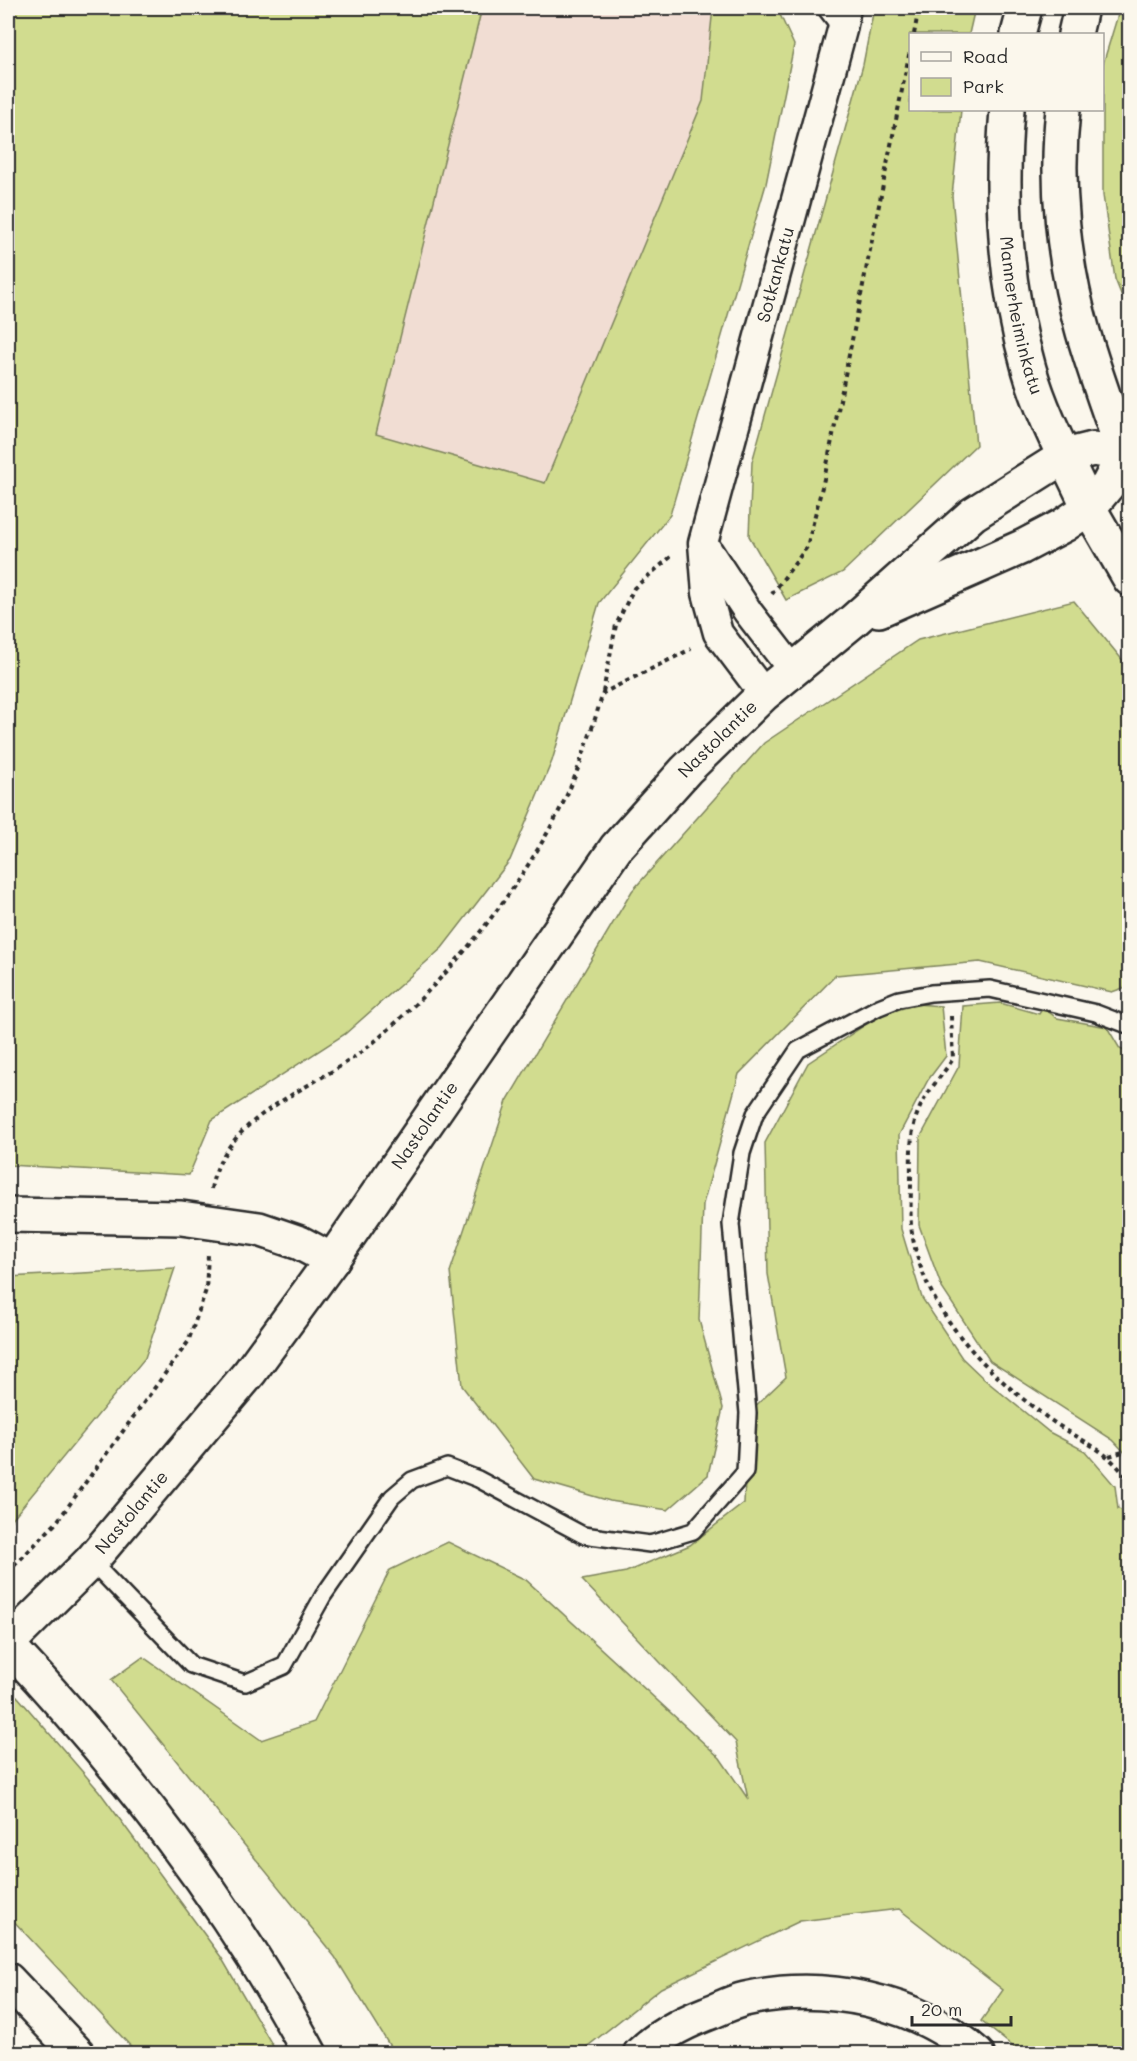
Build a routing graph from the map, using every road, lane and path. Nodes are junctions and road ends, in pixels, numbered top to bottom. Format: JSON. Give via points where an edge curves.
{"nodes":[{"id":1,"x":825,"y":8,"type":"edge"},
{"id":2,"x":920,"y":8,"type":"edge"},
{"id":3,"x":1025,"y":8,"type":"edge"},
{"id":4,"x":1082,"y":8,"type":"edge"},
{"id":5,"x":844,"y":19,"type":"edge"},
{"id":6,"x":914,"y":33,"type":"edge"},
{"id":7,"x":1018,"y":33,"type":"edge"},
{"id":8,"x":1075,"y":33,"type":"edge"},
{"id":9,"x":909,"y":55,"type":"edge"},
{"id":10,"x":1007,"y":111,"type":"edge"},
{"id":11,"x":1063,"y":111,"type":"edge"},
{"id":12,"x":1065,"y":456,"type":"junction"},
{"id":13,"x":1127,"y":460,"type":"edge"},
{"id":14,"x":1089,"y":508,"type":"junction"},
{"id":15,"x":703,"y":543,"type":"junction"},
{"id":16,"x":1130,"y":579,"type":"edge"},
{"id":17,"x":748,"y":612,"type":"junction"},
{"id":18,"x":853,"y":621,"type":"junction"},
{"id":19,"x":718,"y":633,"type":"junction"},
{"id":20,"x":792,"y":669,"type":"junction"},
{"id":21,"x":603,"y":693,"type":"junction"},
{"id":22,"x":764,"y":694,"type":"junction"},
{"id":23,"x":948,"y":992,"type":"junction"},
{"id":24,"x":1130,"y":1026,"type":"edge"},
{"id":25,"x":210,"y":1193,"type":"dead end"},
{"id":26,"x":8,"y":1215,"type":"edge"},
{"id":27,"x":209,"y":1247,"type":"dead end"},
{"id":28,"x":332,"y":1260,"type":"junction"},
{"id":29,"x":1130,"y":1450,"type":"edge"},
{"id":30,"x":1109,"y":1456,"type":"junction"},
{"id":31,"x":1130,"y":1483,"type":"edge"},
{"id":32,"x":91,"y":1561,"type":"junction"},
{"id":33,"x":8,"y":1572,"type":"edge"},
{"id":34,"x":8,"y":1644,"type":"edge"},
{"id":35,"x":8,"y":1980,"type":"edge"},
{"id":36,"x":78,"y":2054,"type":"edge"},
{"id":37,"x":310,"y":2054,"type":"edge"},
{"id":38,"x":640,"y":2054,"type":"edge"},
{"id":39,"x":977,"y":2054,"type":"edge"}],
"edges":[{"from":1,"to":5,"type":"lane"},
{"from":2,"to":6,"type":"path"},
{"from":3,"to":7,"type":"main road"},
{"from":4,"to":8,"type":"main road"},
{"from":5,"to":15,"type":"street","name":"Sotkankatu"},
{"from":9,"to":17,"type":"path","via":[[825,475],[807,547],[774,592]]},
{"from":10,"to":12,"type":"main road","name":"Mannerheiminkatu","via":[[1004,182],[1015,315],[1045,415]]},
{"from":11,"to":13,"type":"main road","via":[[1060,185],[1068,261],[1083,332]]},
{"from":12,"to":13,"type":"main road","name":"Nastolantie","via":[[1093,449]]},
{"from":12,"to":14,"type":"main road","name":"Mannerheiminkatu"},
{"from":12,"to":18,"type":"main road","name":"Nastolantie","via":[[974,514]]},
{"from":13,"to":14,"type":"main road","name":"Nastolantie"},
{"from":14,"to":16,"type":"main road","name":"Mannerheiminkatu"},
{"from":14,"to":18,"type":"main road","name":"Nastolantie","via":[[1022,547]]},
{"from":15,"to":17,"type":"street"},
{"from":15,"to":19,"type":"street","name":"Sotkankatu","via":[[707,593]]},
{"from":15,"to":21,"type":"path","via":[[668,556],[634,588],[616,625]]},
{"from":17,"to":20,"type":"street"},
{"from":18,"to":20,"type":"main road","name":"Nastolantie"},
{"from":19,"to":21,"type":"path","via":[[681,656]]},
{"from":19,"to":22,"type":"street","name":"Sotkankatu"},
{"from":20,"to":22,"type":"main road","name":"Nastolantie"},
{"from":21,"to":25,"type":"path","via":[[577,772],[541,841],[495,913],[434,985],[355,1057],[252,1120],[227,1147]]},
{"from":22,"to":28,"type":"main road","name":"Nastolantie","via":[[686,770],[616,848]]},
{"from":23,"to":24,"type":"lane","via":[[1001,991],[1096,1013]]},
{"from":23,"to":30,"type":"path","via":[[952,1059],[917,1113],[910,1144],[911,1225],[920,1267],[942,1310],[987,1367],[1050,1419]]},
{"from":23,"to":32,"type":"lane","via":[[879,1006],[798,1050],[755,1114],[741,1153],[731,1224],[748,1413],[746,1472],[693,1531],[650,1544],[583,1535],[478,1479],[447,1467],[412,1480],[392,1497],[323,1596],[284,1666],[245,1683],[191,1665]]},
{"from":26,"to":28,"type":"main road","via":[[181,1218],[259,1229],[300,1243]]},
{"from":27,"to":33,"type":"path","via":[[206,1290],[188,1342],[56,1523]]},
{"from":28,"to":32,"type":"main road","name":"Nastolantie","via":[[250,1372]]},
{"from":29,"to":30,"type":"path"},
{"from":30,"to":31,"type":"path"},
{"from":32,"to":34,"type":"main road","name":"Nastolantie"},
{"from":34,"to":37,"type":"main road","via":[[168,1831],[241,1934]]},
{"from":35,"to":36,"type":"main road"},
{"from":38,"to":39,"type":"main road","via":[[688,2021],[744,1999],[794,1994],[845,1995],[895,2006],[958,2037]]}]}
